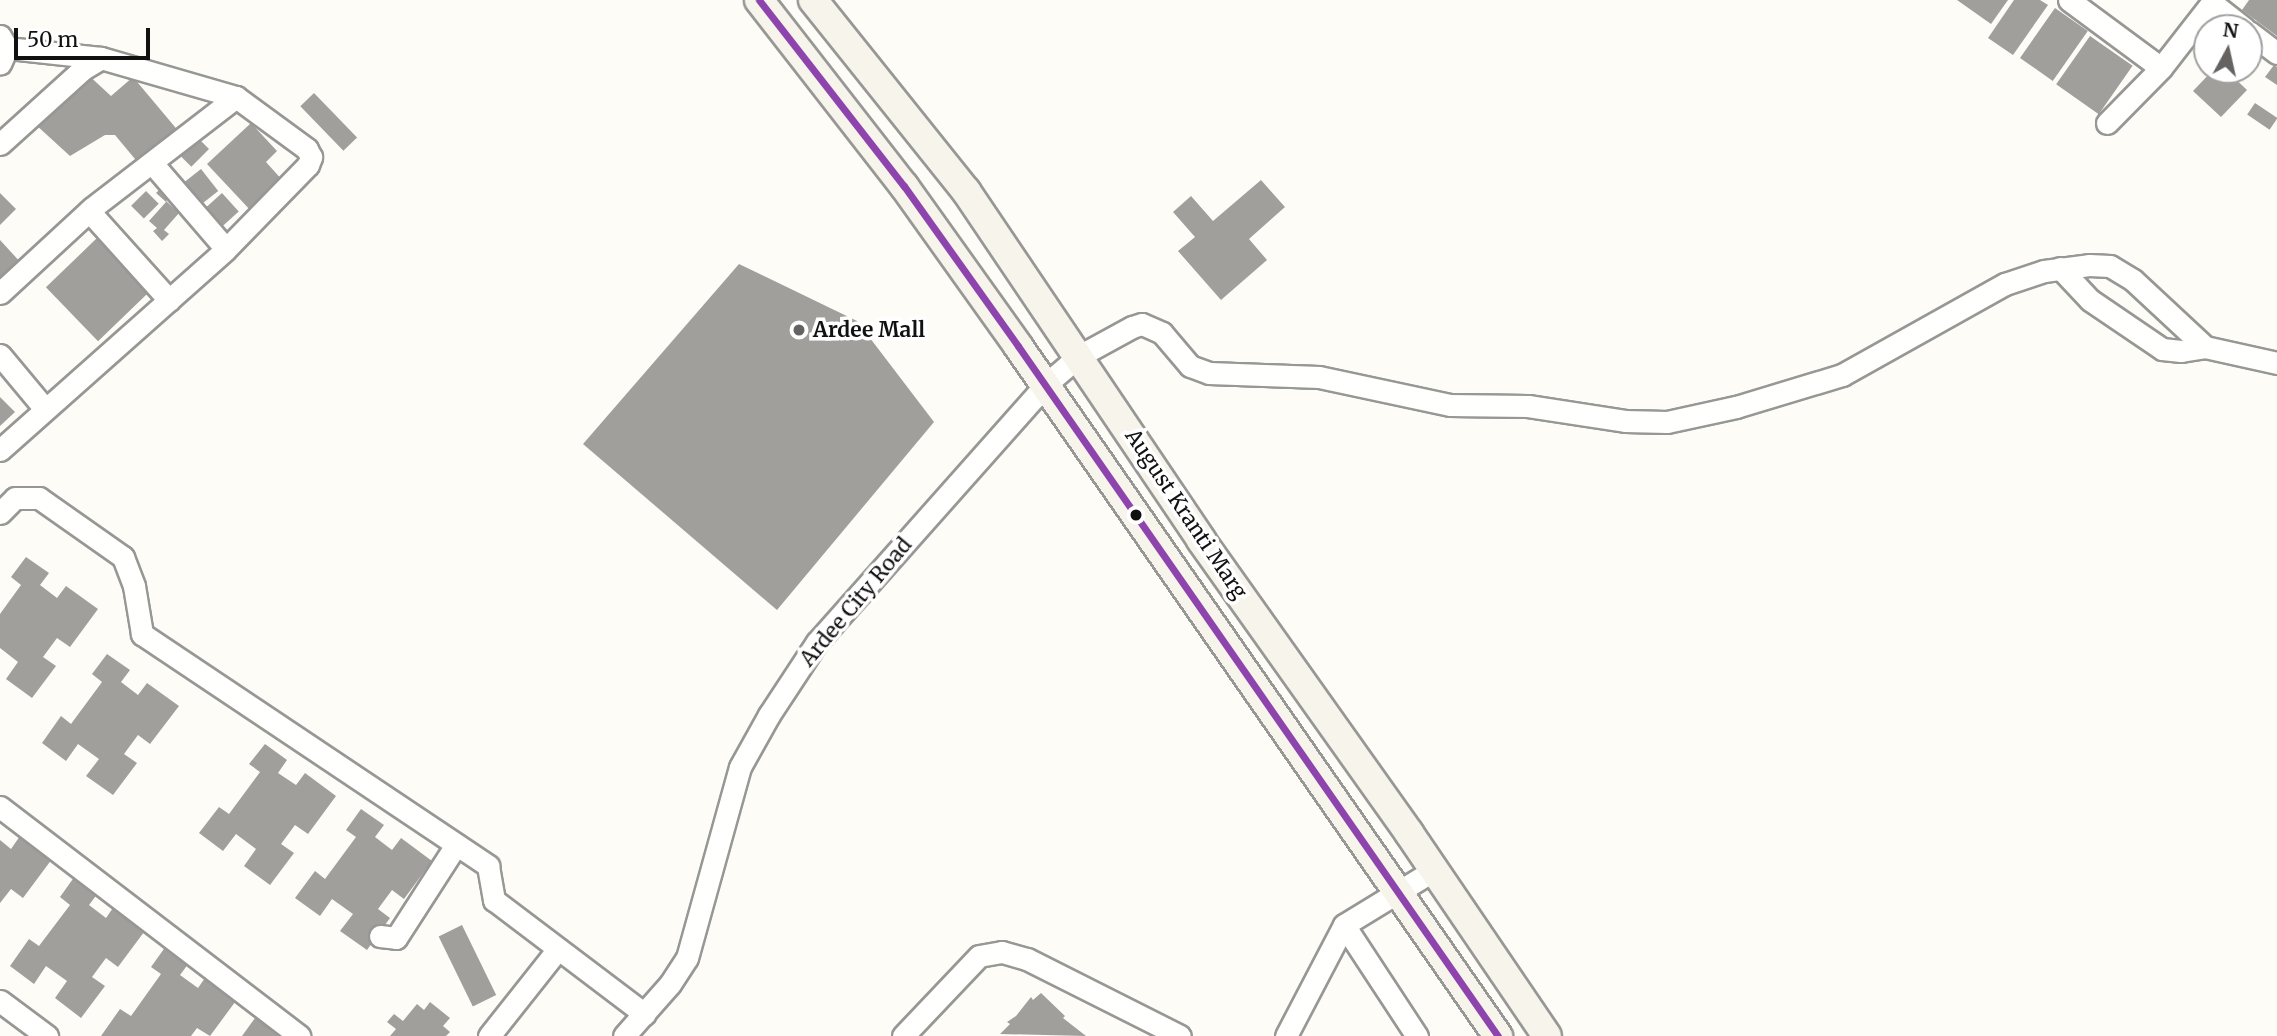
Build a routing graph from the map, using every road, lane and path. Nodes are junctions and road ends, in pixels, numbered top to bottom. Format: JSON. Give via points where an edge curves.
{"nodes":[{"id":1,"x":759,"y":0,"type":"edge"},
{"id":2,"x":813,"y":0,"type":"edge"},
{"id":3,"x":2069,"y":0,"type":"edge"},
{"id":4,"x":2213,"y":2,"type":"edge"},
{"id":5,"x":2227,"y":14,"type":"edge"},
{"id":6,"x":2263,"y":43,"type":"edge"},
{"id":7,"x":2,"y":49,"type":"edge"},
{"id":8,"x":2277,"y":54,"type":"edge"},
{"id":9,"x":101,"y":58,"type":"junction"},
{"id":10,"x":2161,"y":68,"type":"junction"},
{"id":11,"x":236,"y":97,"type":"junction"},
{"id":12,"x":2107,"y":123,"type":"dead end"},
{"id":13,"x":0,"y":144,"type":"edge"},
{"id":14,"x":152,"y":163,"type":"junction"},
{"id":15,"x":89,"y":211,"type":"junction"},
{"id":16,"x":226,"y":249,"type":"junction"},
{"id":17,"x":2060,"y":268,"type":"junction"},
{"id":18,"x":0,"y":293,"type":"edge"},
{"id":19,"x":169,"y":300,"type":"junction"},
{"id":20,"x":2205,"y":347,"type":"junction"},
{"id":21,"x":0,"y":355,"type":"edge"},
{"id":22,"x":1079,"y":355,"type":"junction"},
{"id":23,"x":2277,"y":363,"type":"edge"},
{"id":24,"x":1045,"y":385,"type":"junction"},
{"id":25,"x":45,"y":409,"type":"junction"},
{"id":26,"x":0,"y":450,"type":"edge"},
{"id":27,"x":0,"y":513,"type":"edge"},
{"id":28,"x":0,"y":807,"type":"edge"},
{"id":29,"x":456,"y":845,"type":"junction"},
{"id":30,"x":1434,"y":870,"type":"junction"},
{"id":31,"x":1398,"y":891,"type":"junction"},
{"id":32,"x":1344,"y":925,"type":"junction"},
{"id":33,"x":380,"y":936,"type":"dead end"},
{"id":34,"x":558,"y":949,"type":"junction"},
{"id":35,"x":0,"y":1001,"type":"edge"},
{"id":36,"x":645,"y":1014,"type":"junction"},
{"id":37,"x":47,"y":1036,"type":"edge"},
{"id":38,"x":300,"y":1036,"type":"edge"},
{"id":39,"x":489,"y":1036,"type":"edge"},
{"id":40,"x":624,"y":1036,"type":"edge"},
{"id":41,"x":903,"y":1036,"type":"edge"},
{"id":42,"x":1180,"y":1036,"type":"edge"},
{"id":43,"x":1286,"y":1036,"type":"edge"},
{"id":44,"x":1417,"y":1036,"type":"edge"},
{"id":45,"x":1498,"y":1036,"type":"edge"},
{"id":46,"x":1547,"y":1036,"type":"edge"}],
"edges":[{"from":1,"to":24,"type":"main road","name":"August Kranti Marg","via":[[904,187]]},
{"from":2,"to":22,"type":"main road","name":"August Kranti Marg","via":[[966,191]]},
{"from":3,"to":10,"type":"street"},
{"from":4,"to":5,"type":"street"},
{"from":4,"to":10,"type":"street"},
{"from":6,"to":8,"type":"street"},
{"from":7,"to":9,"type":"street"},
{"from":9,"to":11,"type":"street"},
{"from":9,"to":13,"type":"street"},
{"from":10,"to":12,"type":"street"},
{"from":11,"to":14,"type":"street"},
{"from":11,"to":16,"type":"street","via":[[307,149],[311,157]]},
{"from":14,"to":15,"type":"street"},
{"from":14,"to":16,"type":"street"},
{"from":15,"to":18,"type":"street"},
{"from":15,"to":19,"type":"street"},
{"from":16,"to":19,"type":"street"},
{"from":17,"to":20,"type":"street","via":[[2090,300],[2162,349]]},
{"from":17,"to":20,"type":"street","via":[[2110,266],[2133,280]]},
{"from":17,"to":22,"type":"street","name":"Ardee City Road","via":[[2006,284],[1842,375],[1667,422],[1625,421],[1528,406],[1450,404],[1319,377],[1209,373],[1190,366],[1162,333],[1142,324]]},
{"from":19,"to":25,"type":"street"},
{"from":20,"to":23,"type":"street"},
{"from":21,"to":25,"type":"street"},
{"from":22,"to":24,"type":"street","name":"Ardee City Road"},
{"from":22,"to":30,"type":"main road","name":"August Kranti Marg","via":[[1201,540]]},
{"from":24,"to":31,"type":"main road","name":"August Kranti Marg"},
{"from":24,"to":36,"type":"street","name":"Ardee City Road","via":[[817,642],[769,715],[740,767],[687,958]]},
{"from":25,"to":26,"type":"street"},
{"from":27,"to":29,"type":"street","via":[[15,498],[39,498],[123,556],[134,586],[142,634]]},
{"from":28,"to":38,"type":"street"},
{"from":29,"to":33,"type":"street","via":[[396,938]]},
{"from":29,"to":34,"type":"street","via":[[488,866],[494,900]]},
{"from":30,"to":31,"type":"street"},
{"from":30,"to":46,"type":"main road","name":"August Kranti Marg"},
{"from":31,"to":32,"type":"street"},
{"from":31,"to":45,"type":"main road","name":"August Kranti Marg"},
{"from":32,"to":43,"type":"street"},
{"from":32,"to":44,"type":"street"},
{"from":34,"to":36,"type":"street"},
{"from":34,"to":39,"type":"street"},
{"from":35,"to":37,"type":"street"},
{"from":36,"to":40,"type":"street","name":"Ardee City Road"},
{"from":41,"to":42,"type":"street","via":[[979,956],[1002,952],[1027,959]]}]}
